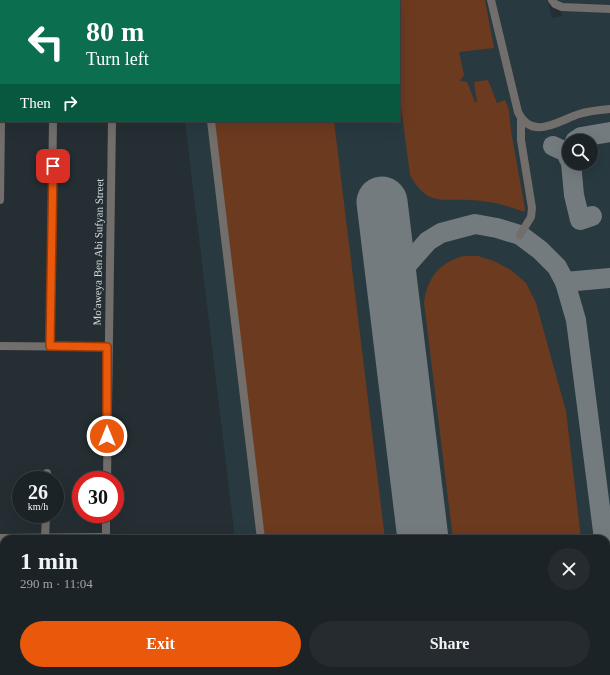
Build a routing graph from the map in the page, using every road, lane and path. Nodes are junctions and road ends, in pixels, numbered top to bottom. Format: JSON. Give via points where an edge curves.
{"nodes":[{"id":1,"x":491,"y":0,"type":"edge"},
{"id":2,"x":552,"y":0,"type":"edge"},
{"id":3,"x":610,"y":8,"type":"edge"},
{"id":4,"x":610,"y":110,"type":"edge"},
{"id":5,"x":521,"y":118,"type":"junction"},
{"id":6,"x":1,"y":122,"type":"edge"},
{"id":7,"x":53,"y":122,"type":"edge"},
{"id":8,"x":112,"y":122,"type":"edge"},
{"id":9,"x":211,"y":122,"type":"edge"},
{"id":10,"x":0,"y":174,"type":"edge"},
{"id":11,"x":0,"y":200,"type":"edge"},
{"id":12,"x":520,"y":235,"type":"dead end"},
{"id":13,"x":0,"y":346,"type":"edge"},
{"id":14,"x":50,"y":346,"type":"junction"},
{"id":15,"x":107,"y":347,"type":"junction"},
{"id":16,"x":107,"y":471,"type":"edge"},
{"id":17,"x":46,"y":523,"type":"edge"},
{"id":18,"x":106,"y":523,"type":"edge"},
{"id":19,"x":45,"y":535,"type":"edge"},
{"id":20,"x":106,"y":535,"type":"edge"},
{"id":21,"x":262,"y":535,"type":"edge"}],
"edges":[{"from":1,"to":5,"type":"street"},
{"from":2,"to":3,"type":"street","via":[[562,7]]},
{"from":4,"to":5,"type":"street","via":[[580,114],[540,128],[533,127]]},
{"from":5,"to":12,"type":"street","via":[[521,140],[532,208],[531,217]]},
{"from":6,"to":10,"type":"street"},
{"from":7,"to":14,"type":"street"},
{"from":8,"to":15,"type":"street","name":"Mo'aweya Ben Abi Sufyan Street"},
{"from":9,"to":21,"type":"street"},
{"from":10,"to":11,"type":"street"},
{"from":13,"to":14,"type":"street"},
{"from":14,"to":15,"type":"street"},
{"from":15,"to":16,"type":"street","name":"Mo'aweya Ben Abi Sufyan Street"},
{"from":17,"to":19,"type":"street"},
{"from":18,"to":20,"type":"street"}]}
